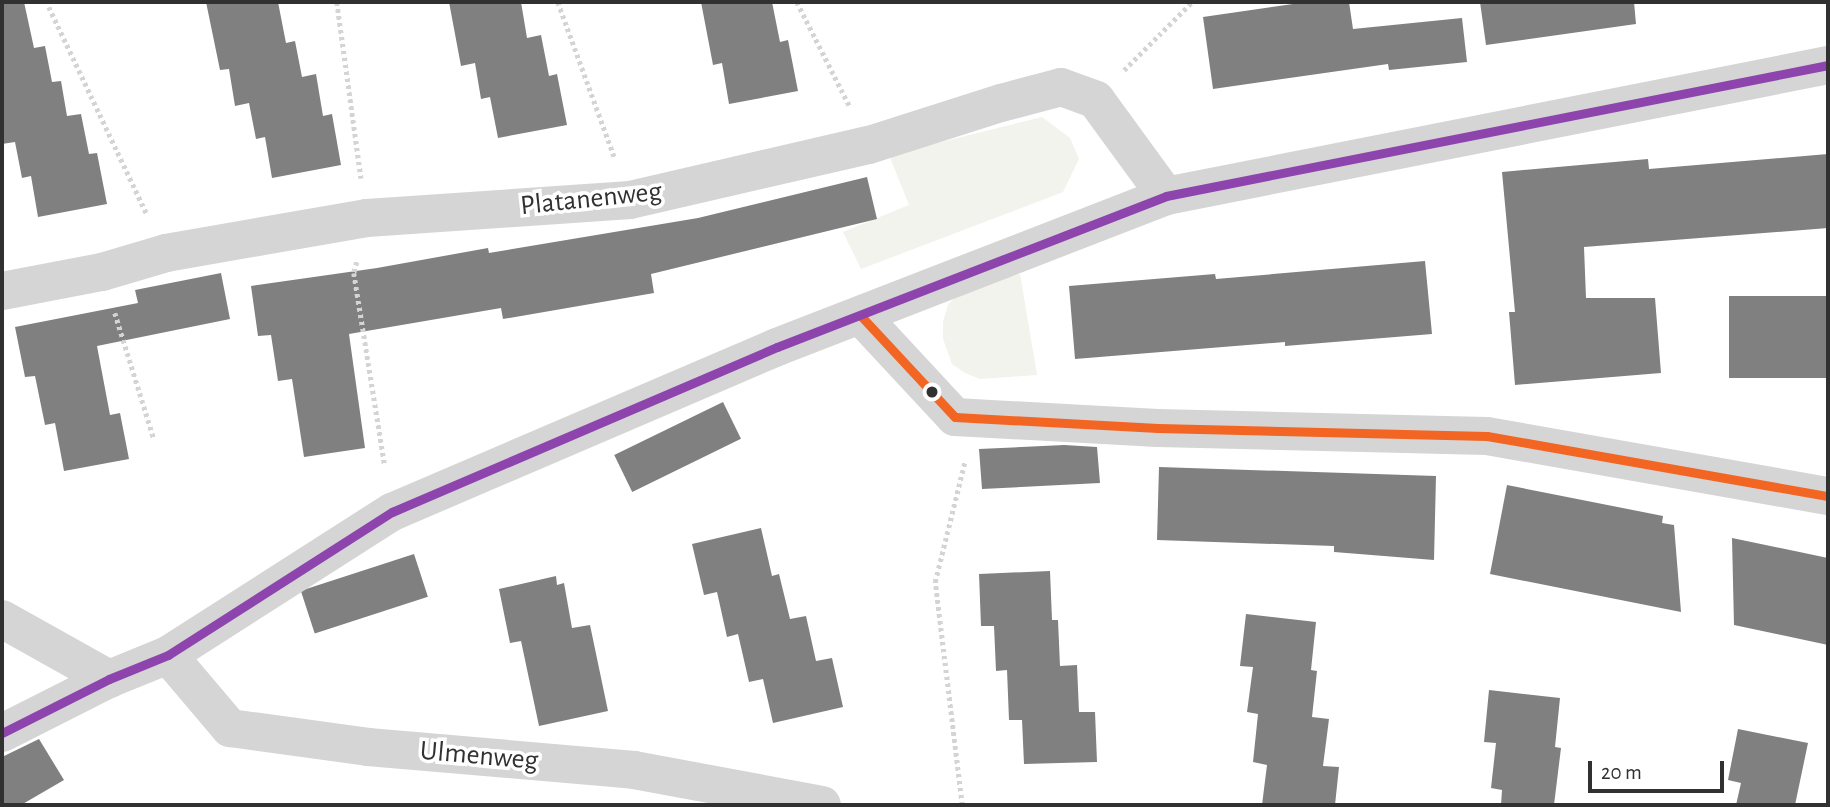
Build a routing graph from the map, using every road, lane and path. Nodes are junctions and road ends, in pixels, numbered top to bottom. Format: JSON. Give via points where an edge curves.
{"nodes":[{"id":1,"x":558,"y":2,"type":"edge"},
{"id":2,"x":797,"y":2,"type":"edge"},
{"id":3,"x":1192,"y":2,"type":"edge"},
{"id":4,"x":49,"y":7,"type":"dead end"},
{"id":5,"x":1828,"y":65,"type":"edge"},
{"id":6,"x":1096,"y":100,"type":"junction"},
{"id":7,"x":869,"y":145,"type":"junction"},
{"id":8,"x":1166,"y":196,"type":"junction"},
{"id":9,"x":630,"y":200,"type":"junction"},
{"id":10,"x":166,"y":253,"type":"junction"},
{"id":11,"x":102,"y":272,"type":"junction"},
{"id":12,"x":2,"y":291,"type":"edge"},
{"id":13,"x":861,"y":316,"type":"junction"},
{"id":14,"x":975,"y":419,"type":"junction"},
{"id":15,"x":154,"y":439,"type":"dead end"},
{"id":16,"x":1828,"y":496,"type":"edge"},
{"id":17,"x":2,"y":619,"type":"edge"},
{"id":18,"x":168,"y":655,"type":"junction"},
{"id":19,"x":108,"y":678,"type":"junction"},
{"id":20,"x":2,"y":733,"type":"edge"},
{"id":21,"x":821,"y":805,"type":"edge"},
{"id":22,"x":962,"y":805,"type":"edge"}],
"edges":[{"from":1,"to":9,"type":"path"},
{"from":2,"to":7,"type":"path"},
{"from":3,"to":6,"type":"path"},
{"from":4,"to":10,"type":"path"},
{"from":5,"to":8,"type":"street"},
{"from":6,"to":7,"type":"street","name":"Platanenweg","via":[[1061,88]]},
{"from":6,"to":8,"type":"street"},
{"from":7,"to":9,"type":"street","name":"Platanenweg"},
{"from":8,"to":13,"type":"street"},
{"from":9,"to":10,"type":"street","name":"Platanenweg","via":[[367,218]]},
{"from":10,"to":11,"type":"street","name":"Platanenweg"},
{"from":11,"to":12,"type":"street","name":"Platanenweg"},
{"from":11,"to":15,"type":"path"},
{"from":13,"to":14,"type":"street","via":[[955,417]]},
{"from":13,"to":18,"type":"street","via":[[777,346],[392,512]]},
{"from":14,"to":16,"type":"street","via":[[1487,436]]},
{"from":14,"to":22,"type":"path","via":[[935,582]]},
{"from":17,"to":19,"type":"street"},
{"from":18,"to":19,"type":"street"},
{"from":18,"to":21,"type":"street","name":"Ulmenweg","via":[[230,728],[368,747],[634,770]]},
{"from":19,"to":20,"type":"street"}]}
